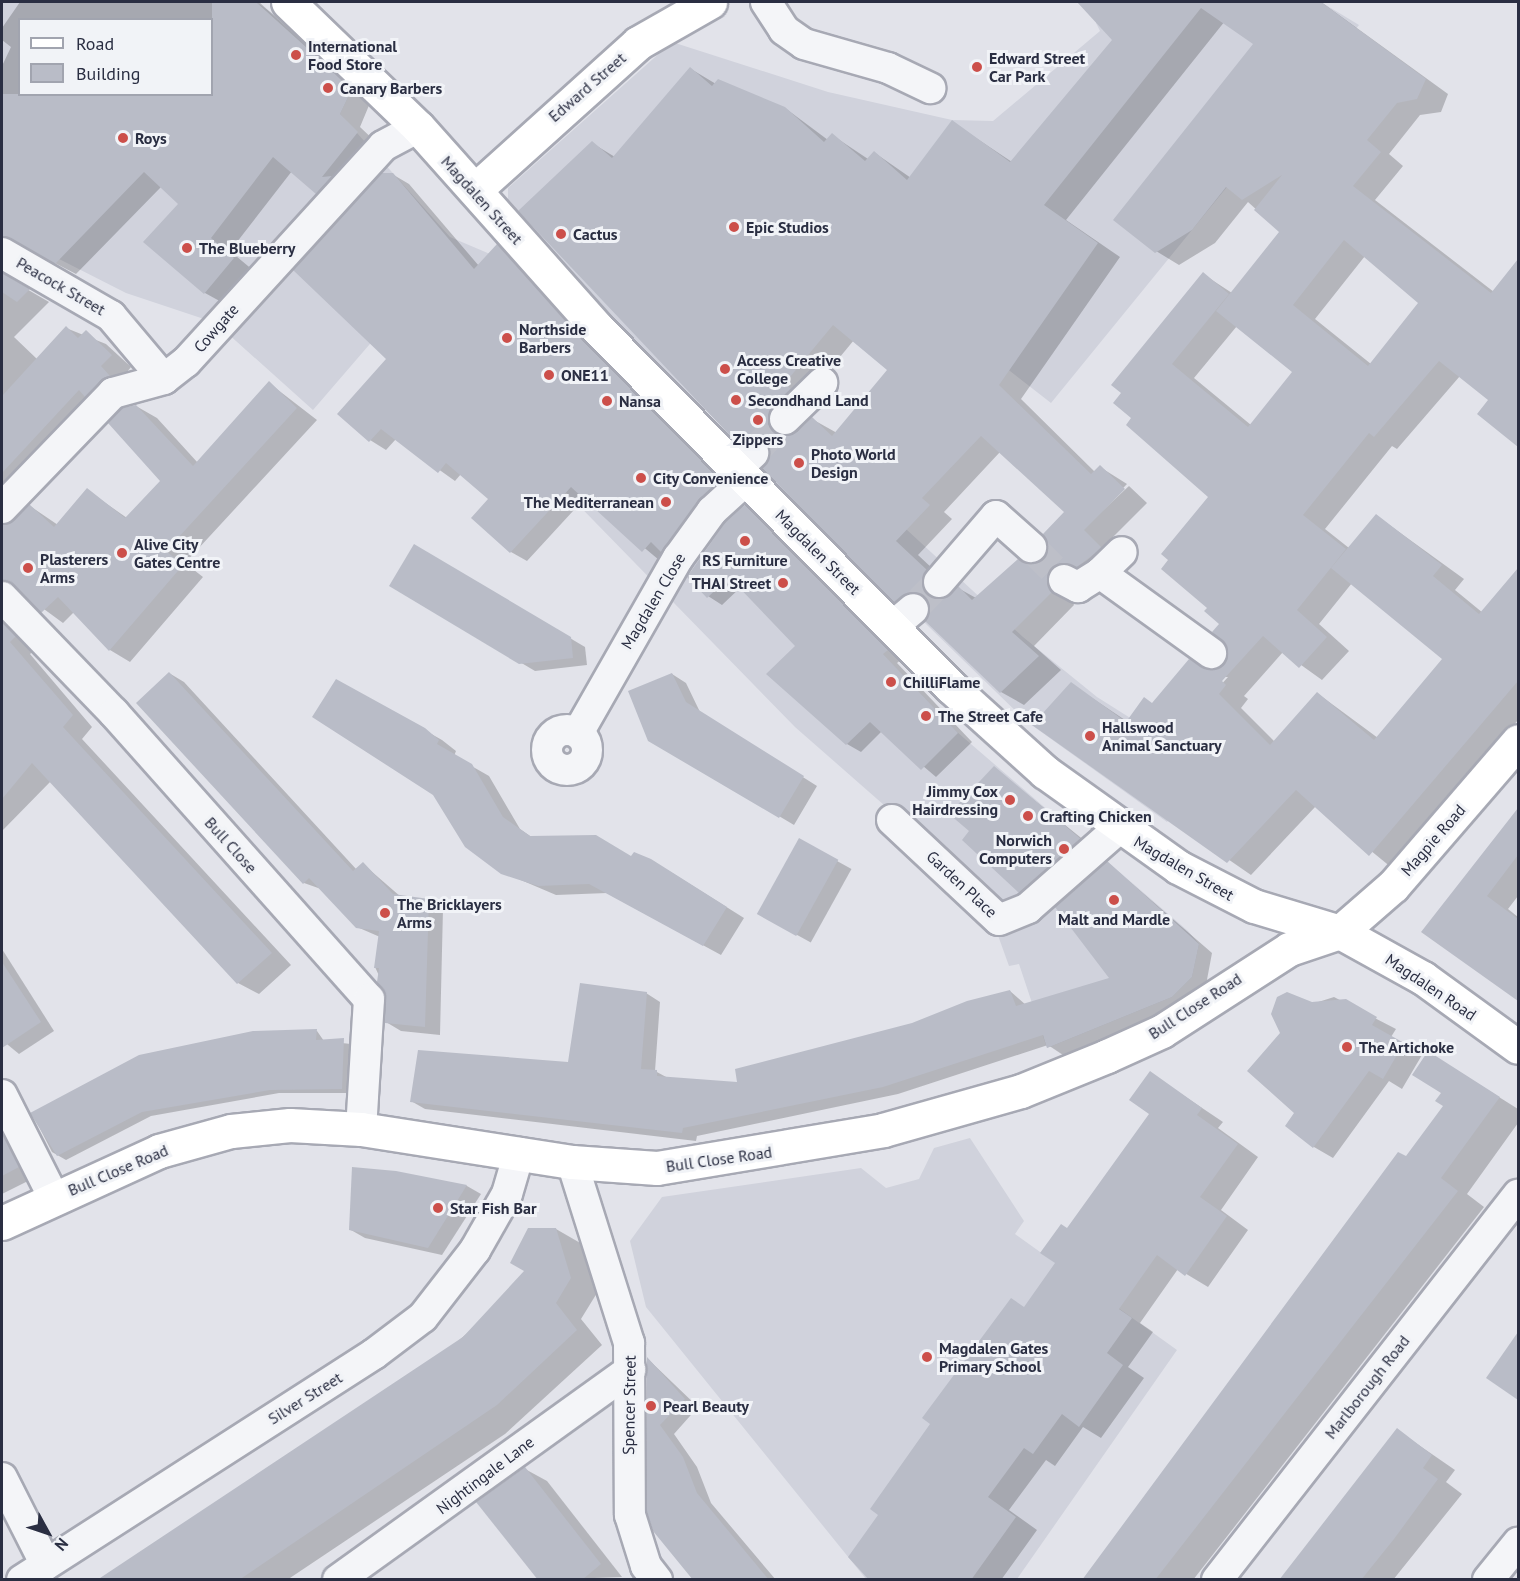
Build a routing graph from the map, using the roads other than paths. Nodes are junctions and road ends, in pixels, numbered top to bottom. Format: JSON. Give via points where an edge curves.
{"nodes":[{"id":1,"x":288,"y":2,"type":"edge"},
{"id":2,"x":710,"y":2,"type":"edge"},
{"id":3,"x":766,"y":2,"type":"edge"},
{"id":4,"x":930,"y":88,"type":"dead end"},
{"id":5,"x":418,"y":127,"type":"junction"},
{"id":6,"x":476,"y":189,"type":"junction"},
{"id":7,"x":2,"y":253,"type":"edge"},
{"id":8,"x":164,"y":379,"type":"junction"},
{"id":9,"x":822,"y":383,"type":"dead end"},
{"id":10,"x":785,"y":419,"type":"tunnel mouth"},
{"id":11,"x":744,"y":468,"type":"junction"},
{"id":12,"x":2,"y":508,"type":"edge"},
{"id":13,"x":1031,"y":547,"type":"tunnel mouth"},
{"id":14,"x":1122,"y":552,"type":"dead end"},
{"id":15,"x":1100,"y":573,"type":"junction"},
{"id":16,"x":1064,"y":580,"type":"dead end"},
{"id":17,"x":939,"y":582,"type":"tunnel mouth"},
{"id":18,"x":2,"y":597,"type":"edge"},
{"id":19,"x":1211,"y":653,"type":"dead end"},
{"id":20,"x":578,"y":733,"type":"dead end"},
{"id":21,"x":1518,"y":741,"type":"edge"},
{"id":22,"x":892,"y":820,"type":"dead end"},
{"id":23,"x":1119,"y":828,"type":"junction"},
{"id":24,"x":1340,"y":933,"type":"junction"},
{"id":25,"x":1518,"y":1047,"type":"edge"},
{"id":26,"x":2,"y":1095,"type":"edge"},
{"id":27,"x":361,"y":1129,"type":"junction"},
{"id":28,"x":519,"y":1153,"type":"junction"},
{"id":29,"x":572,"y":1162,"type":"junction"},
{"id":30,"x":1518,"y":1195,"type":"edge"},
{"id":31,"x":54,"y":1198,"type":"junction"},
{"id":32,"x":2,"y":1222,"type":"edge"},
{"id":33,"x":630,"y":1370,"type":"junction"},
{"id":34,"x":2,"y":1478,"type":"edge"},
{"id":35,"x":1518,"y":1543,"type":"edge"},
{"id":36,"x":34,"y":1572,"type":"edge"},
{"id":37,"x":644,"y":1575,"type":"edge"},
{"id":38,"x":338,"y":1580,"type":"edge"},
{"id":39,"x":1217,"y":1580,"type":"edge"},
{"id":40,"x":1488,"y":1580,"type":"edge"}],
"edges":[{"from":1,"to":5,"type":"street","name":"Magdalen Street"},
{"from":2,"to":6,"type":"street","name":"Edward Street","via":[[638,43]]},
{"from":3,"to":4,"type":"street","via":[[784,30],[804,44],[888,68]]},
{"from":5,"to":6,"type":"street","name":"Magdalen Street"},
{"from":5,"to":8,"type":"street","name":"Cowgate","via":[[383,146],[207,341]]},
{"from":6,"to":11,"type":"street","name":"Magdalen Street","via":[[536,261]]},
{"from":7,"to":8,"type":"street","name":"Peacock Street","via":[[111,316]]},
{"from":8,"to":12,"type":"street","name":"Cowgate","via":[[113,393]]},
{"from":9,"to":10,"type":"street"},
{"from":11,"to":20,"type":"street","name":"Magdalen Close","via":[[678,558]]},
{"from":11,"to":23,"type":"street","name":"Magdalen Street","via":[[903,617],[1010,741]]},
{"from":13,"to":17,"type":"street","via":[[1004,508]]},
{"from":14,"to":15,"type":"street"},
{"from":15,"to":16,"type":"street","via":[[1078,587]]},
{"from":15,"to":19,"type":"street"},
{"from":18,"to":27,"type":"street","name":"Bull Close","via":[[114,713],[369,999]]},
{"from":21,"to":24,"type":"street","name":"Magpie Road","via":[[1393,886]]},
{"from":22,"to":23,"type":"street","name":"Garden Place","via":[[999,920],[1028,908]]},
{"from":23,"to":24,"type":"street","name":"Magdalen Street","via":[[1228,895]]},
{"from":24,"to":25,"type":"street","name":"Magdalen Road","via":[[1423,978]]},
{"from":24,"to":29,"type":"street","name":"Bull Close Road","via":[[1289,949],[1162,1031],[1022,1090],[883,1130],[702,1164],[657,1167]]},
{"from":26,"to":31,"type":"street"},
{"from":27,"to":28,"type":"street","name":"Bull Close Road"},
{"from":27,"to":31,"type":"street","name":"Bull Close Road","via":[[290,1125],[231,1131],[159,1151]]},
{"from":28,"to":29,"type":"street","name":"Bull Close Road"},
{"from":28,"to":36,"type":"street","name":"Silver Street","via":[[507,1194],[475,1250],[423,1317],[374,1354]]},
{"from":29,"to":33,"type":"street","name":"Spencer Street","via":[[629,1343]]},
{"from":30,"to":39,"type":"street","name":"Marlborough Road"},
{"from":31,"to":32,"type":"street","name":"Bull Close Road"},
{"from":33,"to":37,"type":"street","name":"Spencer Street","via":[[630,1515]]},
{"from":33,"to":38,"type":"street","name":"Nightingale Lane"},
{"from":34,"to":36,"type":"street"},
{"from":35,"to":40,"type":"street"}]}
